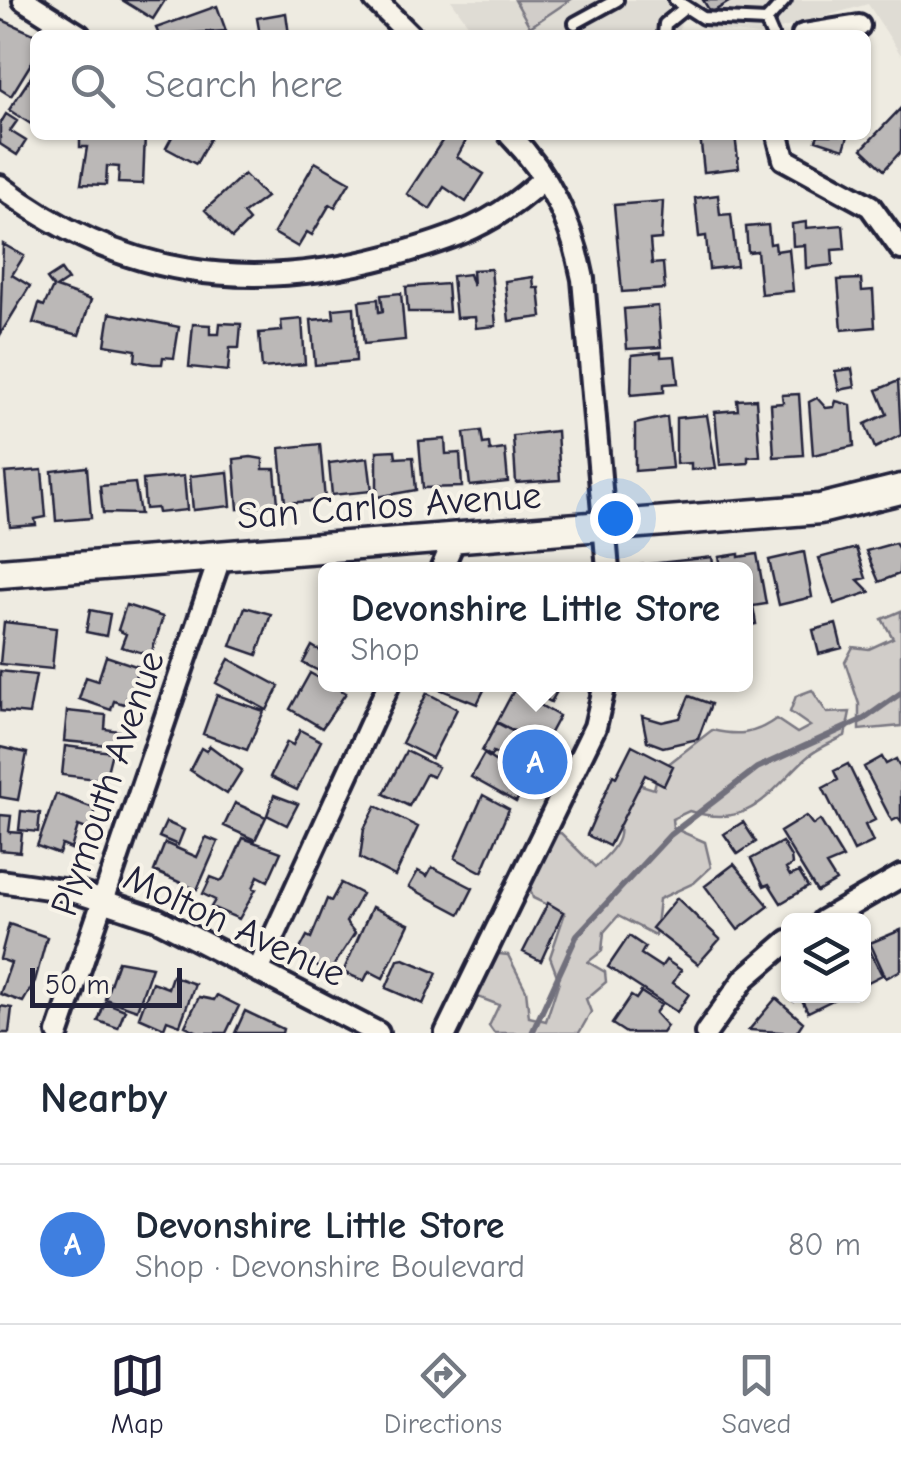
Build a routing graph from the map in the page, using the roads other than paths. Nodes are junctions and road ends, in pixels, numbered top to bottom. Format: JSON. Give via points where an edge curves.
{"nodes":[{"id":1,"x":24,"y":0,"type":"edge"},
{"id":2,"x":375,"y":0,"type":"edge"},
{"id":3,"x":617,"y":0,"type":"edge"},
{"id":4,"x":785,"y":0,"type":"edge"},
{"id":5,"x":680,"y":3,"type":"edge"},
{"id":6,"x":766,"y":21,"type":"junction"},
{"id":7,"x":575,"y":23,"type":"dead end"},
{"id":8,"x":859,"y":26,"type":"dead end"},
{"id":9,"x":72,"y":30,"type":"edge"},
{"id":10,"x":405,"y":30,"type":"edge"},
{"id":11,"x":664,"y":30,"type":"edge"},
{"id":12,"x":770,"y":30,"type":"edge"},
{"id":13,"x":834,"y":30,"type":"edge"},
{"id":14,"x":514,"y":140,"type":"edge"},
{"id":15,"x":779,"y":140,"type":"edge"},
{"id":16,"x":544,"y":178,"type":"junction"},
{"id":17,"x":0,"y":186,"type":"edge"},
{"id":18,"x":901,"y":249,"type":"edge"},
{"id":19,"x":901,"y":490,"type":"edge"},
{"id":20,"x":603,"y":528,"type":"junction"},
{"id":21,"x":455,"y":538,"type":"junction"},
{"id":22,"x":222,"y":555,"type":"junction"},
{"id":23,"x":444,"y":562,"type":"edge"},
{"id":24,"x":607,"y":562,"type":"edge"},
{"id":25,"x":0,"y":574,"type":"edge"},
{"id":26,"x":385,"y":692,"type":"edge"},
{"id":27,"x":602,"y":692,"type":"edge"},
{"id":28,"x":901,"y":876,"type":"edge"},
{"id":29,"x":0,"y":881,"type":"edge"},
{"id":30,"x":104,"y":900,"type":"junction"},
{"id":31,"x":835,"y":913,"type":"edge"},
{"id":32,"x":781,"y":946,"type":"edge"},
{"id":33,"x":258,"y":971,"type":"junction"},
{"id":34,"x":58,"y":1033,"type":"edge"},
{"id":35,"x":378,"y":1033,"type":"edge"},
{"id":36,"x":446,"y":1033,"type":"edge"},
{"id":37,"x":706,"y":1033,"type":"edge"}],
"edges":[{"from":1,"to":9,"type":"street"},
{"from":2,"to":10,"type":"street"},
{"from":3,"to":7,"type":"lane"},
{"from":4,"to":6,"type":"lane"},
{"from":5,"to":6,"type":"lane","via":[[703,18]]},
{"from":5,"to":11,"type":"lane"},
{"from":6,"to":12,"type":"lane"},
{"from":8,"to":13,"type":"street"},
{"from":14,"to":16,"type":"street"},
{"from":15,"to":18,"type":"street","via":[[784,159],[870,206]]},
{"from":16,"to":17,"type":"street","via":[[477,228],[343,268],[262,278],[178,270],[116,253],[78,237]]},
{"from":16,"to":20,"type":"street","via":[[575,241],[583,279]]},
{"from":19,"to":20,"type":"main road","name":"San Carlos Avenue","via":[[820,509]]},
{"from":20,"to":21,"type":"main road","name":"San Carlos Avenue"},
{"from":20,"to":24,"type":"street"},
{"from":21,"to":22,"type":"main road","name":"San Carlos Avenue"},
{"from":21,"to":23,"type":"street"},
{"from":22,"to":25,"type":"main road","name":"San Carlos Avenue"},
{"from":22,"to":30,"type":"street","name":"Plymouth Avenue"},
{"from":26,"to":33,"type":"street"},
{"from":27,"to":36,"type":"street","via":[[595,726]]},
{"from":28,"to":31,"type":"street"},
{"from":29,"to":30,"type":"street","name":"Molton Avenue"},
{"from":30,"to":33,"type":"street","name":"Molton Avenue"},
{"from":30,"to":34,"type":"street","name":"Plymouth Avenue"},
{"from":32,"to":37,"type":"street","via":[[745,978]]},
{"from":33,"to":35,"type":"street","name":"Molton Avenue"}]}
